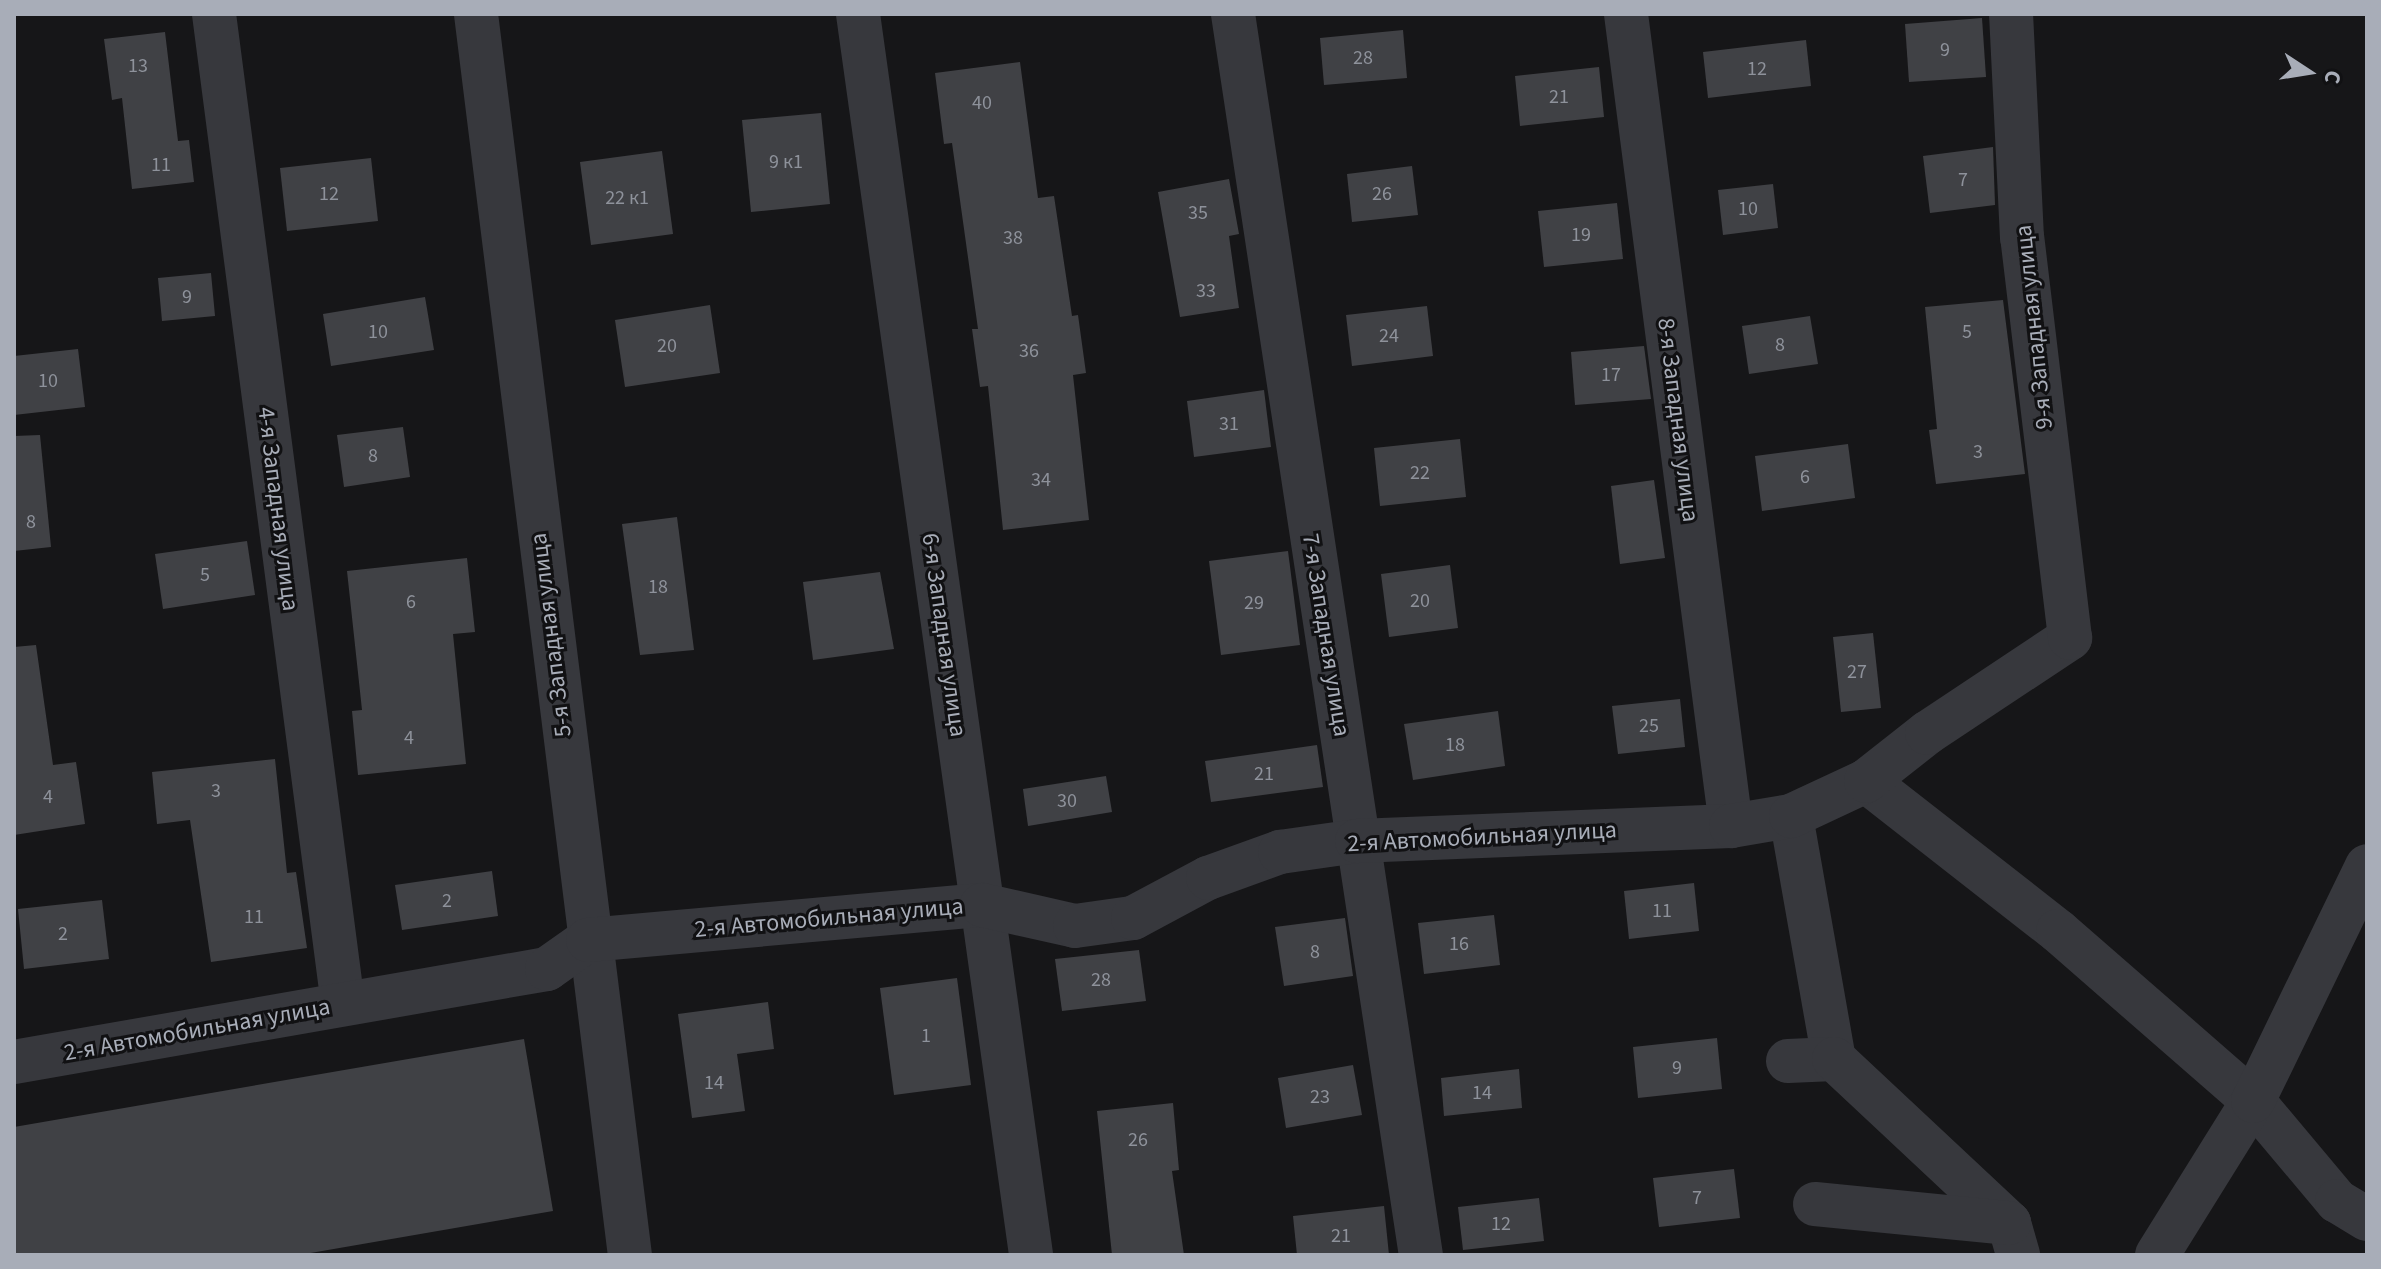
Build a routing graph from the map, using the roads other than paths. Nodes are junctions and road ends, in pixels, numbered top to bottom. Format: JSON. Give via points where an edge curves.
{"nodes":[{"id":1,"x":214,"y":14,"type":"edge"},
{"id":2,"x":476,"y":14,"type":"edge"},
{"id":3,"x":858,"y":14,"type":"edge"},
{"id":4,"x":1233,"y":14,"type":"edge"},
{"id":5,"x":1626,"y":14,"type":"edge"},
{"id":6,"x":2011,"y":14,"type":"edge"},
{"id":7,"x":2070,"y":638,"type":"joint"},
{"id":8,"x":1866,"y":781,"type":"junction"},
{"id":9,"x":1791,"y":816,"type":"junction"},
{"id":10,"x":1731,"y":826,"type":"junction"},
{"id":11,"x":1357,"y":841,"type":"junction"},
{"id":12,"x":2367,"y":866,"type":"edge"},
{"id":13,"x":982,"y":905,"type":"junction"},
{"id":14,"x":588,"y":940,"type":"junction"},
{"id":15,"x":343,"y":1004,"type":"junction"},
{"id":16,"x":1834,"y":1059,"type":"junction"},
{"id":17,"x":1788,"y":1061,"type":"dead end"},
{"id":18,"x":14,"y":1062,"type":"edge"},
{"id":19,"x":2253,"y":1101,"type":"junction"},
{"id":20,"x":1815,"y":1204,"type":"dead end"},
{"id":21,"x":2367,"y":1219,"type":"edge"},
{"id":22,"x":2014,"y":1239,"type":"edge"},
{"id":23,"x":630,"y":1255,"type":"edge"},
{"id":24,"x":1031,"y":1255,"type":"edge"},
{"id":25,"x":1421,"y":1255,"type":"edge"},
{"id":26,"x":2157,"y":1255,"type":"edge"}],
"edges":[{"from":1,"to":15,"type":"street","name":"4-я Западная улица"},
{"from":2,"to":14,"type":"street","name":"5-я Западная улица"},
{"from":3,"to":13,"type":"street","name":"6-я Западная улица"},
{"from":4,"to":11,"type":"street","name":"7-я Западная улица"},
{"from":5,"to":10,"type":"street","name":"8-я Западная улица"},
{"from":6,"to":7,"type":"street","name":"9-я Западная улица","via":[[2022,238]]},
{"from":7,"to":8,"type":"street","name":"2-я Автомобильная улица","via":[[1927,733]]},
{"from":8,"to":9,"type":"street","name":"2-я Автомобильная улица"},
{"from":8,"to":19,"type":"street","via":[[2058,931]]},
{"from":9,"to":10,"type":"street","name":"2-я Автомобильная улица"},
{"from":9,"to":16,"type":"street"},
{"from":10,"to":11,"type":"street","name":"2-я Автомобильная улица"},
{"from":11,"to":13,"type":"street","name":"2-я Автомобильная улица","via":[[1280,852],[1208,878],[1133,918],[1075,926]]},
{"from":11,"to":25,"type":"street","name":"7-я Западная улица"},
{"from":12,"to":19,"type":"street"},
{"from":13,"to":14,"type":"street","name":"2-я Автомобильная улица"},
{"from":13,"to":24,"type":"street","name":"6-я Западная улица"},
{"from":14,"to":15,"type":"street","name":"2-я Автомобильная улица","via":[[547,969]]},
{"from":14,"to":23,"type":"street","name":"5-я Западная улица"},
{"from":15,"to":18,"type":"street","name":"2-я Автомобильная улица"},
{"from":16,"to":17,"type":"street"},
{"from":16,"to":22,"type":"street"},
{"from":19,"to":21,"type":"street","via":[[2337,1201]]},
{"from":19,"to":26,"type":"street"},
{"from":20,"to":22,"type":"street"}]}
